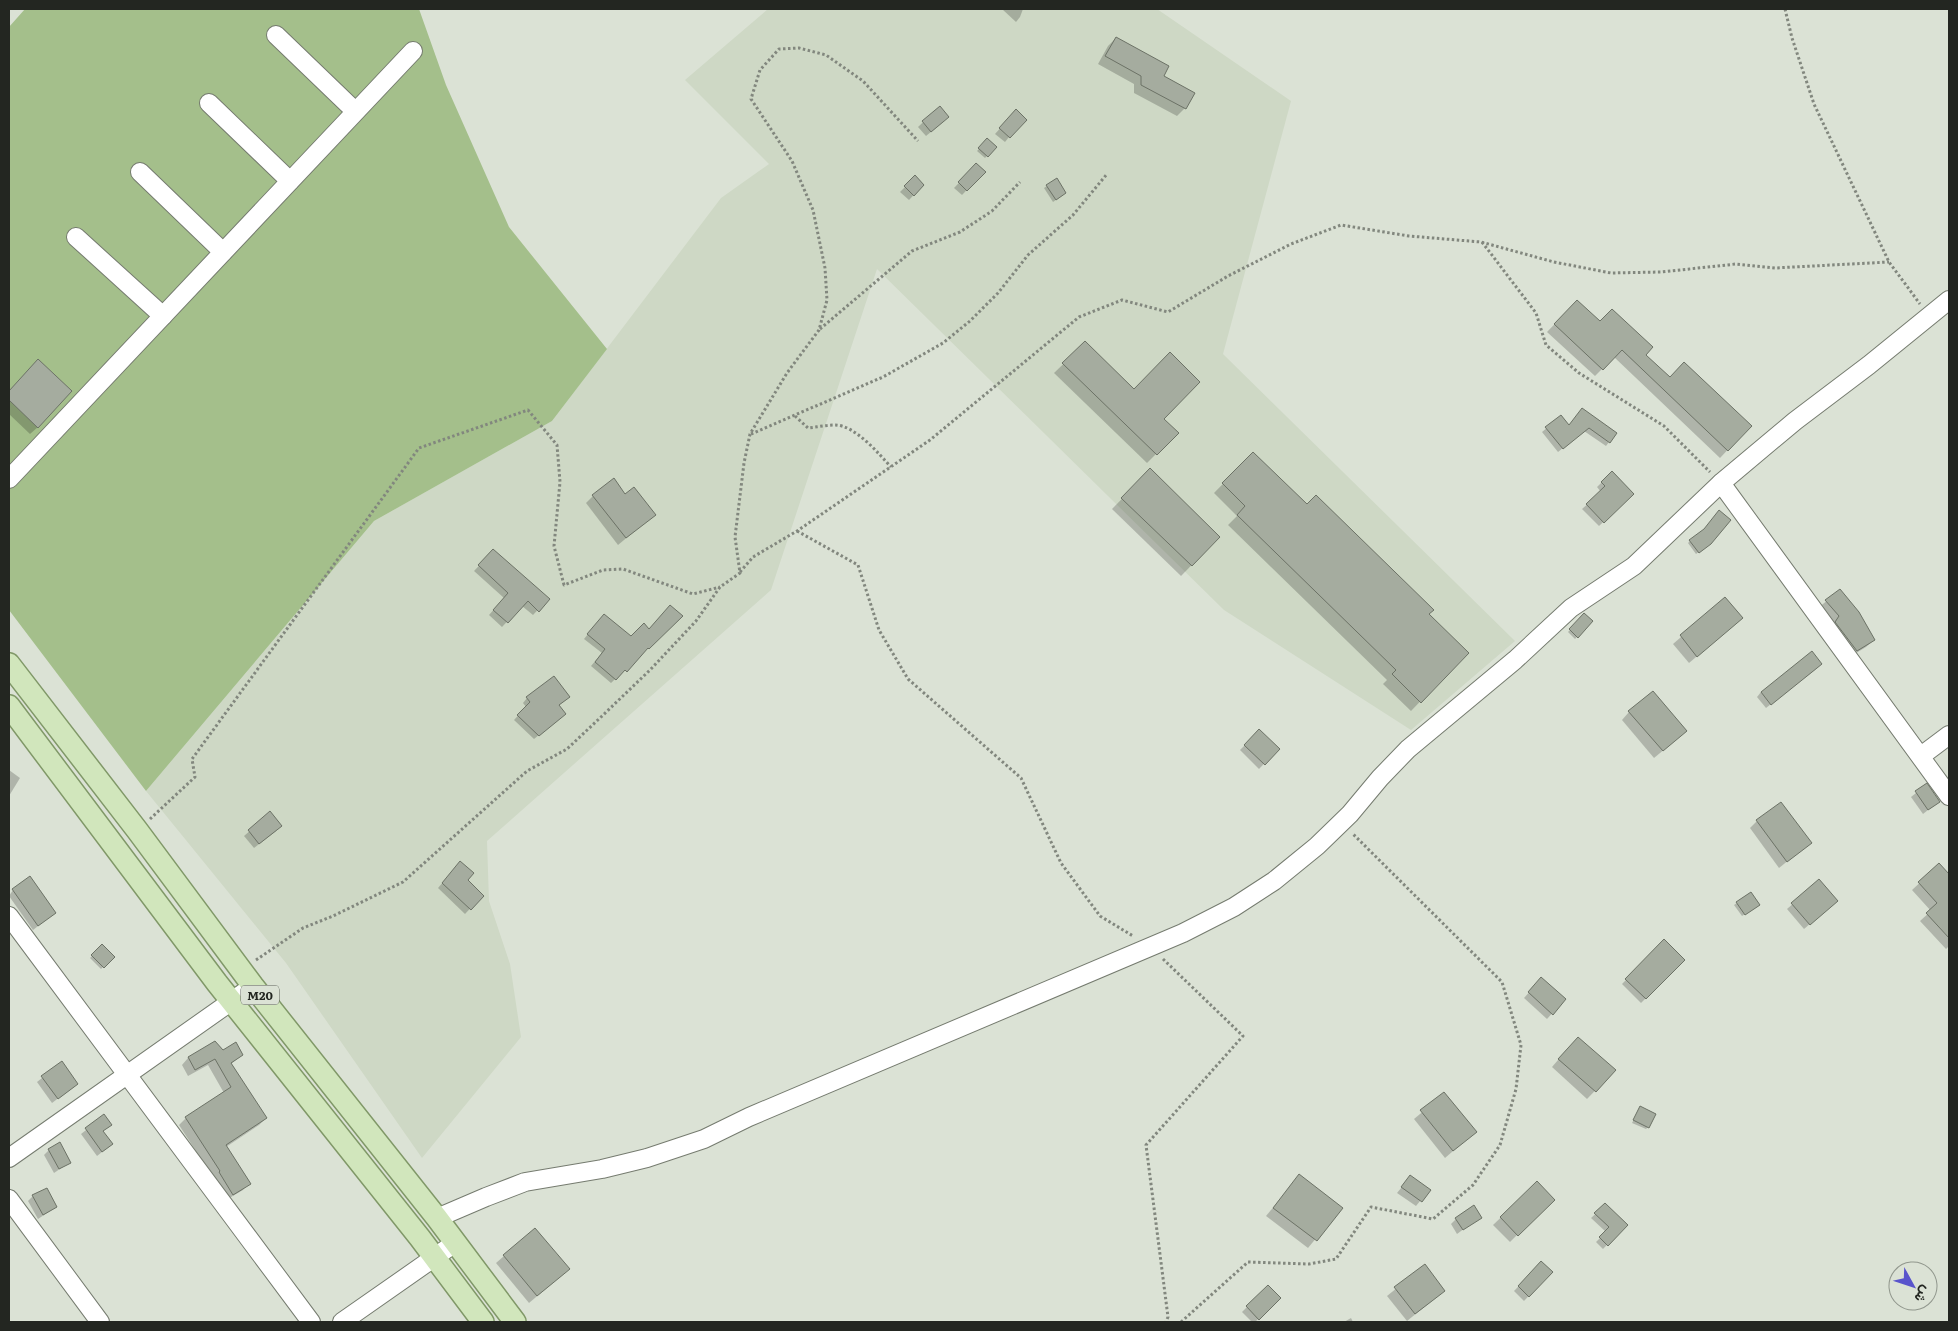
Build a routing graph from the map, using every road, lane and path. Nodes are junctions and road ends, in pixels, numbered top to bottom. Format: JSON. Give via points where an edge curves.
{"nodes":[{"id":1,"x":1785,"y":9,"type":"edge"},
{"id":2,"x":276,"y":35,"type":"dead end"},
{"id":3,"x":413,"y":51,"type":"dead end"},
{"id":4,"x":209,"y":103,"type":"dead end"},
{"id":5,"x":355,"y":112,"type":"junction"},
{"id":6,"x":918,"y":141,"type":"dead end"},
{"id":7,"x":140,"y":172,"type":"dead end"},
{"id":8,"x":1107,"y":174,"type":"dead end"},
{"id":9,"x":290,"y":181,"type":"junction"},
{"id":10,"x":1020,"y":182,"type":"dead end"},
{"id":11,"x":76,"y":236,"type":"dead end"},
{"id":12,"x":1481,"y":242,"type":"junction"},
{"id":13,"x":223,"y":252,"type":"junction"},
{"id":14,"x":1889,"y":262,"type":"junction"},
{"id":15,"x":1949,"y":300,"type":"edge"},
{"id":16,"x":163,"y":316,"type":"junction"},
{"id":17,"x":1929,"y":317,"type":"junction"},
{"id":18,"x":819,"y":330,"type":"junction"},
{"id":19,"x":795,"y":416,"type":"junction"},
{"id":20,"x":750,"y":434,"type":"junction"},
{"id":21,"x":891,"y":467,"type":"junction"},
{"id":22,"x":9,"y":480,"type":"edge"},
{"id":23,"x":1721,"y":483,"type":"junction"},
{"id":24,"x":797,"y":531,"type":"junction"},
{"id":25,"x":740,"y":573,"type":"junction"},
{"id":26,"x":720,"y":587,"type":"junction"},
{"id":27,"x":9,"y":664,"type":"edge"},
{"id":28,"x":9,"y":706,"type":"edge"},
{"id":29,"x":1949,"y":735,"type":"edge"},
{"id":30,"x":1921,"y":756,"type":"junction"},
{"id":31,"x":1949,"y":796,"type":"edge"},
{"id":32,"x":1342,"y":822,"type":"junction"},
{"id":33,"x":137,"y":830,"type":"junction"},
{"id":34,"x":9,"y":916,"type":"edge"},
{"id":35,"x":1150,"y":947,"type":"junction"},
{"id":36,"x":247,"y":978,"type":"junction"},
{"id":37,"x":232,"y":1001,"type":"junction"},
{"id":38,"x":127,"y":1075,"type":"junction"},
{"id":39,"x":9,"y":1158,"type":"edge"},
{"id":40,"x":9,"y":1199,"type":"edge"},
{"id":41,"x":437,"y":1218,"type":"junction"},
{"id":42,"x":455,"y":1242,"type":"junction"},
{"id":43,"x":434,"y":1257,"type":"junction"},
{"id":44,"x":100,"y":1322,"type":"edge"},
{"id":45,"x":311,"y":1322,"type":"edge"},
{"id":46,"x":342,"y":1322,"type":"edge"},
{"id":47,"x":483,"y":1322,"type":"edge"},
{"id":48,"x":515,"y":1322,"type":"edge"},
{"id":49,"x":1166,"y":1322,"type":"edge"},
{"id":50,"x":1181,"y":1322,"type":"edge"}],
"edges":[{"from":1,"to":14,"type":"path","via":[[1814,104]]},
{"from":2,"to":5,"type":"street"},
{"from":3,"to":5,"type":"street"},
{"from":4,"to":9,"type":"street"},
{"from":5,"to":9,"type":"street"},
{"from":6,"to":18,"type":"path","via":[[863,81],[826,55],[799,48],[779,49],[760,70],[751,100],[792,161],[813,210],[825,268],[826,300]]},
{"from":7,"to":13,"type":"street"},
{"from":8,"to":19,"type":"path","via":[[1073,215],[1028,255],[998,293],[943,343],[883,377]]},
{"from":9,"to":13,"type":"street"},
{"from":10,"to":18,"type":"path","via":[[992,211],[960,232],[912,250]]},
{"from":11,"to":16,"type":"street"},
{"from":12,"to":14,"type":"path","via":[[1554,262],[1611,273],[1662,272],[1736,264],[1775,268]]},
{"from":12,"to":21,"type":"path","via":[[1409,236],[1341,225],[1291,244],[1168,312],[1122,300],[1079,317],[930,440]]},
{"from":12,"to":23,"type":"path","via":[[1536,313],[1546,345],[1579,372],[1664,426]]},
{"from":13,"to":16,"type":"street"},
{"from":14,"to":17,"type":"path"},
{"from":15,"to":17,"type":"street"},
{"from":16,"to":22,"type":"street"},
{"from":17,"to":23,"type":"street","via":[[1870,366],[1794,420]]},
{"from":18,"to":20,"type":"path","via":[[787,373]]},
{"from":19,"to":20,"type":"path"},
{"from":19,"to":21,"type":"path","via":[[808,428],[837,424],[850,430],[872,446]]},
{"from":20,"to":25,"type":"path","via":[[735,537]]},
{"from":21,"to":24,"type":"path"},
{"from":23,"to":30,"type":"street"},
{"from":23,"to":32,"type":"street","via":[[1634,566],[1571,608],[1515,660],[1408,749]]},
{"from":24,"to":25,"type":"path","via":[[752,557]]},
{"from":24,"to":35,"type":"path","via":[[858,565],[879,630],[908,680],[1021,778],[1060,863],[1100,916]]},
{"from":25,"to":26,"type":"path"},
{"from":26,"to":33,"type":"path","via":[[693,594],[623,569],[603,570],[564,585],[554,546],[560,482],[558,445],[528,410],[418,448],[192,759],[195,776]]},
{"from":26,"to":36,"type":"path","via":[[696,621],[650,670],[566,749],[527,770],[403,882],[303,928]]},
{"from":27,"to":33,"type":"main road","number":"M20"},
{"from":28,"to":37,"type":"main road","number":"M20"},
{"from":29,"to":30,"type":"street"},
{"from":30,"to":31,"type":"street"},
{"from":32,"to":35,"type":"street","via":[[1274,881],[1234,907]]},
{"from":32,"to":50,"type":"path","via":[[1502,982],[1521,1045],[1516,1089],[1500,1146],[1473,1185],[1433,1218],[1371,1207],[1336,1259],[1309,1264],[1248,1262]]},
{"from":33,"to":36,"type":"main road","number":"M20"},
{"from":34,"to":38,"type":"street"},
{"from":35,"to":41,"type":"street","via":[[704,1139],[602,1170],[525,1182]]},
{"from":35,"to":49,"type":"path","via":[[1243,1036],[1146,1145],[1168,1317]]},
{"from":36,"to":37,"type":"street"},
{"from":36,"to":41,"type":"main road","number":"M20"},
{"from":37,"to":38,"type":"street"},
{"from":37,"to":43,"type":"main road","number":"M20"},
{"from":38,"to":39,"type":"street"},
{"from":38,"to":45,"type":"street"},
{"from":40,"to":44,"type":"street"},
{"from":41,"to":42,"type":"main road","number":"M20"},
{"from":42,"to":43,"type":"street"},
{"from":42,"to":48,"type":"main road","number":"M20"},
{"from":43,"to":46,"type":"street"},
{"from":43,"to":47,"type":"main road","number":"M20"}]}
